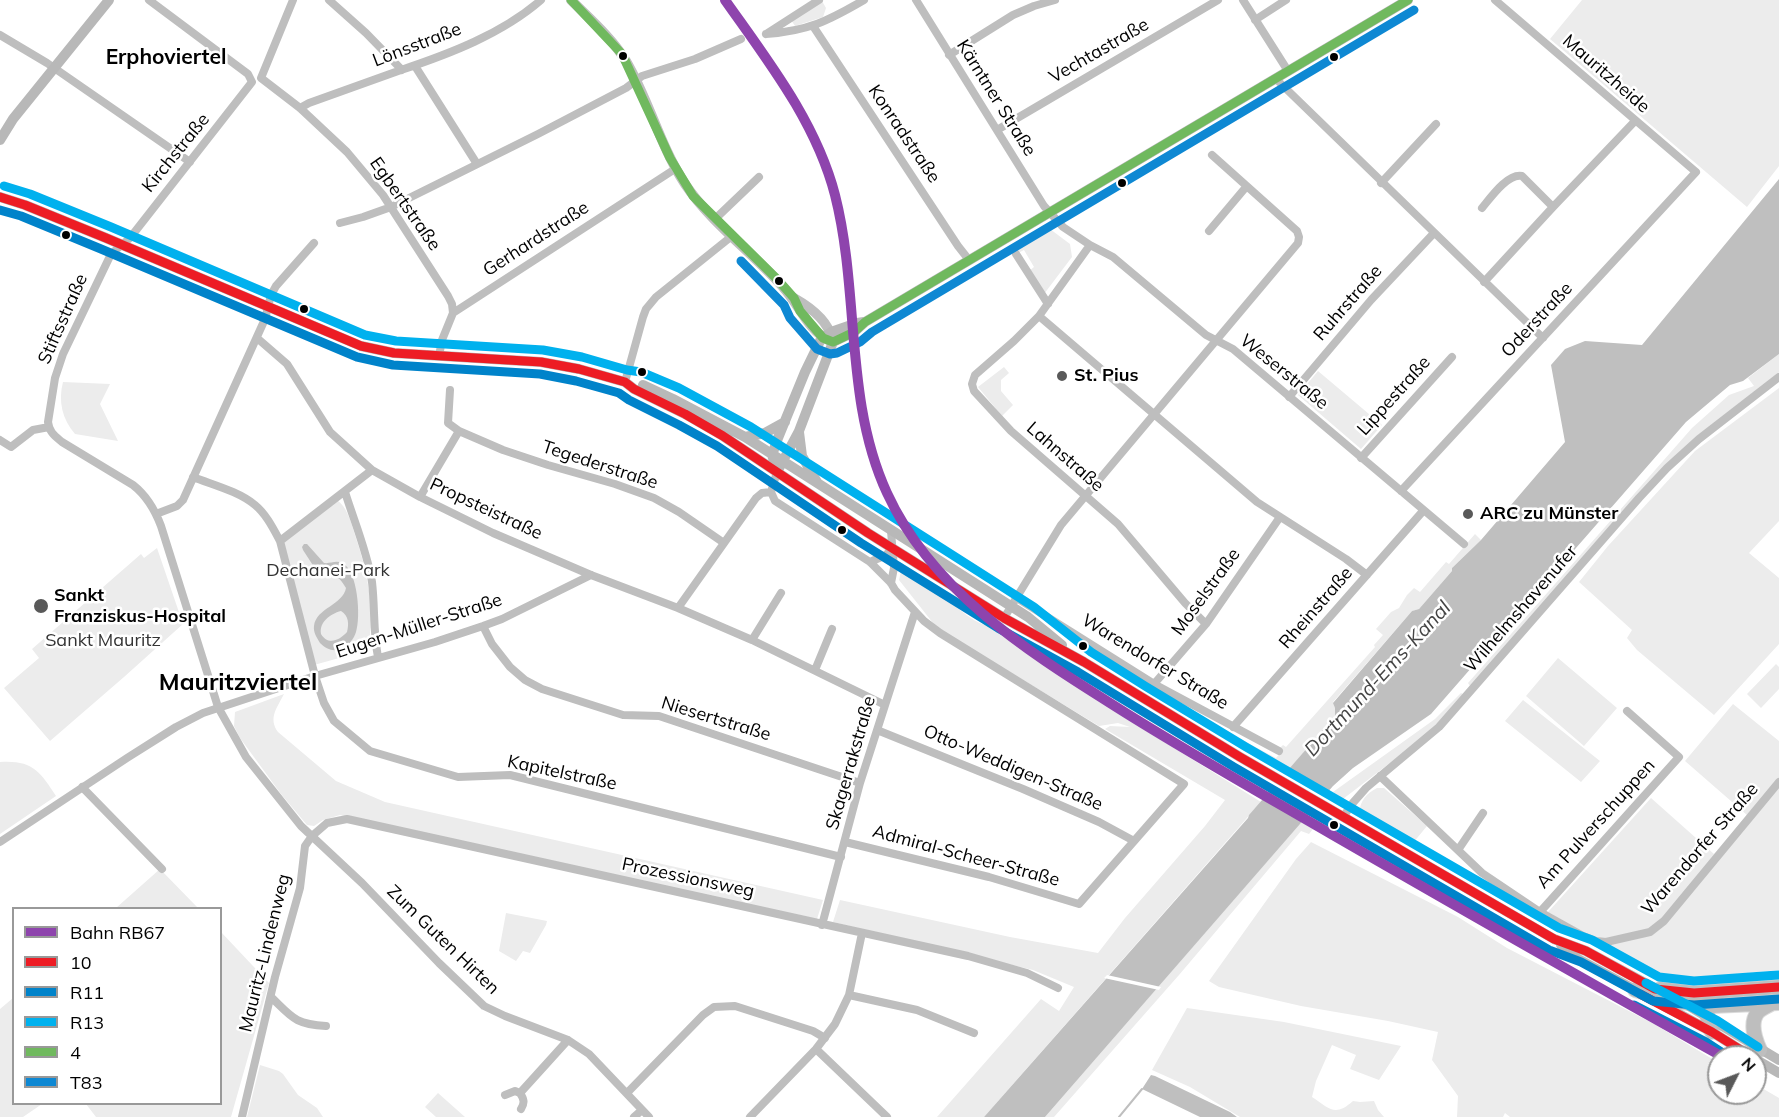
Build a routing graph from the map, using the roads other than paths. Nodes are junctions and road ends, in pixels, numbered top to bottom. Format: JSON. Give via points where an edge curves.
{"nodes":[{"id":1,"x":109,"y":0,"type":"edge"},
{"id":2,"x":149,"y":0,"type":"edge"},
{"id":3,"x":293,"y":0,"type":"edge"},
{"id":4,"x":329,"y":0,"type":"edge"},
{"id":5,"x":541,"y":0,"type":"edge"},
{"id":6,"x":571,"y":0,"type":"edge"},
{"id":7,"x":819,"y":0,"type":"edge"},
{"id":8,"x":864,"y":0,"type":"edge"},
{"id":9,"x":916,"y":0,"type":"edge"},
{"id":10,"x":1055,"y":0,"type":"edge"},
{"id":11,"x":1218,"y":0,"type":"edge"},
{"id":12,"x":1243,"y":0,"type":"edge"},
{"id":13,"x":1286,"y":0,"type":"edge"},
{"id":14,"x":1408,"y":0,"type":"edge"},
{"id":15,"x":1495,"y":0,"type":"edge"},
{"id":16,"x":1033,"y":3,"type":"edge"},
{"id":17,"x":1255,"y":20,"type":"junction"},
{"id":18,"x":813,"y":26,"type":"junction"},
{"id":19,"x":0,"y":35,"type":"edge"},
{"id":20,"x":741,"y":39,"type":"dead end"},
{"id":21,"x":949,"y":55,"type":"junction"},
{"id":22,"x":415,"y":66,"type":"junction"},
{"id":23,"x":54,"y":68,"type":"junction"},
{"id":24,"x":402,"y":70,"type":"junction"},
{"id":25,"x":1288,"y":71,"type":"junction"},
{"id":26,"x":257,"y":79,"type":"junction"},
{"id":27,"x":1276,"y":79,"type":"junction"},
{"id":28,"x":636,"y":81,"type":"junction"},
{"id":29,"x":300,"y":108,"type":"junction"},
{"id":30,"x":1635,"y":121,"type":"junction"},
{"id":31,"x":1436,"y":124,"type":"dead end"},
{"id":32,"x":997,"y":130,"type":"junction"},
{"id":33,"x":0,"y":141,"type":"edge"},
{"id":34,"x":1212,"y":155,"type":"dead end"},
{"id":35,"x":190,"y":162,"type":"junction"},
{"id":36,"x":477,"y":164,"type":"junction"},
{"id":37,"x":675,"y":169,"type":"junction"},
{"id":38,"x":1696,"y":172,"type":"joint"},
{"id":39,"x":759,"y":177,"type":"dead end"},
{"id":40,"x":1381,"y":183,"type":"junction"},
{"id":41,"x":1246,"y":187,"type":"junction"},
{"id":42,"x":0,"y":197,"type":"edge"},
{"id":43,"x":391,"y":207,"type":"junction"},
{"id":44,"x":1553,"y":207,"type":"junction"},
{"id":45,"x":1482,"y":208,"type":"dead end"},
{"id":46,"x":1049,"y":213,"type":"junction"},
{"id":47,"x":715,"y":219,"type":"junction"},
{"id":48,"x":340,"y":223,"type":"dead end"},
{"id":49,"x":1209,"y":231,"type":"dead end"},
{"id":50,"x":1434,"y":233,"type":"junction"},
{"id":51,"x":732,"y":236,"type":"junction"},
{"id":52,"x":314,"y":243,"type":"dead end"},
{"id":53,"x":1090,"y":244,"type":"junction"},
{"id":54,"x":122,"y":245,"type":"junction"},
{"id":55,"x":1016,"y":254,"type":"dead end"},
{"id":56,"x":969,"y":260,"type":"junction"},
{"id":57,"x":1484,"y":282,"type":"junction"},
{"id":58,"x":1048,"y":304,"type":"junction"},
{"id":59,"x":269,"y":308,"type":"junction"},
{"id":60,"x":453,"y":313,"type":"junction"},
{"id":61,"x":1039,"y":316,"type":"junction"},
{"id":62,"x":829,"y":337,"type":"junction"},
{"id":63,"x":257,"y":338,"type":"junction"},
{"id":64,"x":1543,"y":338,"type":"junction"},
{"id":65,"x":1216,"y":341,"type":"junction"},
{"id":66,"x":439,"y":356,"type":"junction"},
{"id":67,"x":1452,"y":357,"type":"dead end"},
{"id":68,"x":1779,"y":377,"type":"edge"},
{"id":69,"x":625,"y":382,"type":"junction"},
{"id":70,"x":450,"y":390,"type":"dead end"},
{"id":71,"x":1289,"y":397,"type":"junction"},
{"id":72,"x":1154,"y":414,"type":"junction"},
{"id":73,"x":785,"y":422,"type":"junction"},
{"id":74,"x":49,"y":427,"type":"junction"},
{"id":75,"x":459,"y":431,"type":"junction"},
{"id":76,"x":799,"y":431,"type":"junction"},
{"id":77,"x":745,"y":437,"type":"junction"},
{"id":78,"x":0,"y":440,"type":"edge"},
{"id":79,"x":1361,"y":458,"type":"junction"},
{"id":80,"x":777,"y":463,"type":"junction"},
{"id":81,"x":372,"y":470,"type":"junction"},
{"id":82,"x":193,"y":477,"type":"junction"},
{"id":83,"x":819,"y":484,"type":"junction"},
{"id":84,"x":1401,"y":491,"type":"junction"},
{"id":85,"x":345,"y":492,"type":"junction"},
{"id":86,"x":771,"y":492,"type":"junction"},
{"id":87,"x":1084,"y":496,"type":"junction"},
{"id":88,"x":420,"y":497,"type":"junction"},
{"id":89,"x":1423,"y":511,"type":"junction"},
{"id":90,"x":156,"y":514,"type":"junction"},
{"id":91,"x":1280,"y":517,"type":"junction"},
{"id":92,"x":891,"y":531,"type":"junction"},
{"id":93,"x":280,"y":541,"type":"junction"},
{"id":94,"x":724,"y":543,"type":"junction"},
{"id":95,"x":1464,"y":544,"type":"dead end"},
{"id":96,"x":892,"y":548,"type":"junction"},
{"id":97,"x":870,"y":562,"type":"junction"},
{"id":98,"x":591,"y":575,"type":"junction"},
{"id":99,"x":1367,"y":575,"type":"junction"},
{"id":100,"x":891,"y":583,"type":"junction"},
{"id":101,"x":781,"y":593,"type":"dead end"},
{"id":102,"x":1014,"y":602,"type":"junction"},
{"id":103,"x":678,"y":608,"type":"junction"},
{"id":104,"x":915,"y":612,"type":"junction"},
{"id":105,"x":1004,"y":618,"type":"junction"},
{"id":106,"x":1206,"y":624,"type":"junction"},
{"id":107,"x":483,"y":626,"type":"junction"},
{"id":108,"x":832,"y":629,"type":"dead end"},
{"id":109,"x":752,"y":640,"type":"junction"},
{"id":110,"x":378,"y":657,"type":"junction"},
{"id":111,"x":1084,"y":662,"type":"junction"},
{"id":112,"x":815,"y":670,"type":"junction"},
{"id":113,"x":315,"y":676,"type":"junction"},
{"id":114,"x":1154,"y":684,"type":"junction"},
{"id":115,"x":885,"y":705,"type":"junction"},
{"id":116,"x":218,"y":707,"type":"junction"},
{"id":117,"x":1627,"y":711,"type":"dead end"},
{"id":118,"x":1233,"y":728,"type":"junction"},
{"id":119,"x":877,"y":730,"type":"junction"},
{"id":120,"x":1279,"y":751,"type":"dead end"},
{"id":121,"x":1380,"y":776,"type":"junction"},
{"id":122,"x":1779,"y":782,"type":"edge"},
{"id":123,"x":860,"y":783,"type":"junction"},
{"id":124,"x":82,"y":787,"type":"junction"},
{"id":125,"x":1484,"y":813,"type":"dead end"},
{"id":126,"x":1344,"y":816,"type":"junction"},
{"id":127,"x":312,"y":836,"type":"junction"},
{"id":128,"x":1134,"y":841,"type":"junction"},
{"id":129,"x":0,"y":842,"type":"edge"},
{"id":130,"x":845,"y":842,"type":"junction"},
{"id":131,"x":1458,"y":850,"type":"junction"},
{"id":132,"x":841,"y":856,"type":"junction"},
{"id":133,"x":162,"y":869,"type":"dead end"},
{"id":134,"x":1540,"y":912,"type":"junction"},
{"id":135,"x":822,"y":925,"type":"junction"},
{"id":136,"x":862,"y":933,"type":"junction"},
{"id":137,"x":1554,"y":939,"type":"junction"},
{"id":138,"x":1779,"y":987,"type":"edge"},
{"id":139,"x":1058,"y":988,"type":"dead end"},
{"id":140,"x":1655,"y":988,"type":"junction"},
{"id":141,"x":1635,"y":990,"type":"junction"},
{"id":142,"x":1724,"y":992,"type":"junction"},
{"id":143,"x":849,"y":995,"type":"junction"},
{"id":144,"x":271,"y":997,"type":"junction"},
{"id":145,"x":1682,"y":1002,"type":"junction"},
{"id":146,"x":1775,"y":1003,"type":"edge"},
{"id":147,"x":1709,"y":1011,"type":"junction"},
{"id":148,"x":326,"y":1026,"type":"dead end"},
{"id":149,"x":1712,"y":1032,"type":"junction"},
{"id":150,"x":974,"y":1033,"type":"dead end"},
{"id":151,"x":825,"y":1038,"type":"junction"},
{"id":152,"x":568,"y":1040,"type":"junction"},
{"id":153,"x":1737,"y":1045,"type":"edge"},
{"id":154,"x":1745,"y":1045,"type":"edge"},
{"id":155,"x":1755,"y":1045,"type":"edge"},
{"id":156,"x":816,"y":1049,"type":"junction"},
{"id":157,"x":1767,"y":1064,"type":"edge"},
{"id":158,"x":1779,"y":1073,"type":"edge"},
{"id":159,"x":520,"y":1093,"type":"junction"},
{"id":160,"x":627,"y":1093,"type":"junction"},
{"id":161,"x":505,"y":1095,"type":"dead end"},
{"id":162,"x":522,"y":1109,"type":"dead end"},
{"id":163,"x":642,"y":1110,"type":"junction"},
{"id":164,"x":242,"y":1117,"type":"edge"},
{"id":165,"x":634,"y":1117,"type":"edge"},
{"id":166,"x":649,"y":1117,"type":"edge"},
{"id":167,"x":750,"y":1117,"type":"edge"},
{"id":168,"x":887,"y":1117,"type":"edge"}],
"edges":[{"from":1,"to":23,"type":"main road"},
{"from":2,"to":26,"type":"street","name":"Egbertstraße"},
{"from":3,"to":26,"type":"street","name":"Kirchstraße"},
{"from":4,"to":24,"type":"street"},
{"from":5,"to":22,"type":"street","name":"Lönsstraße","via":[[489,34]]},
{"from":6,"to":28,"type":"street","via":[[622,54]]},
{"from":7,"to":18,"type":"street","via":[[766,34]]},
{"from":8,"to":18,"type":"street"},
{"from":9,"to":21,"type":"street","name":"Kärntner Straße"},
{"from":10,"to":16,"type":"street"},
{"from":11,"to":32,"type":"street","name":"Vechtastraße"},
{"from":12,"to":17,"type":"street"},
{"from":13,"to":17,"type":"street"},
{"from":14,"to":25,"type":"main road"},
{"from":15,"to":30,"type":"street","name":"Mauritzheide"},
{"from":16,"to":21,"type":"street"},
{"from":17,"to":25,"type":"street"},
{"from":18,"to":56,"type":"street","name":"Konradstraße"},
{"from":19,"to":23,"type":"street"},
{"from":20,"to":28,"type":"street"},
{"from":21,"to":32,"type":"street","name":"Kärntner Straße"},
{"from":22,"to":24,"type":"street","name":"Lönsstraße"},
{"from":22,"to":36,"type":"street"},
{"from":23,"to":33,"type":"main road"},
{"from":23,"to":35,"type":"street"},
{"from":24,"to":29,"type":"street","name":"Lönsstraße"},
{"from":25,"to":27,"type":"main road"},
{"from":26,"to":29,"type":"street","name":"Egbertstraße"},
{"from":26,"to":35,"type":"street","name":"Kirchstraße"},
{"from":27,"to":40,"type":"street"},
{"from":27,"to":46,"type":"main road"},
{"from":28,"to":36,"type":"street"},
{"from":28,"to":37,"type":"street"},
{"from":29,"to":43,"type":"street","name":"Egbertstraße","via":[[347,152]]},
{"from":30,"to":38,"type":"street","name":"Mauritzheide"},
{"from":30,"to":44,"type":"street"},
{"from":31,"to":40,"type":"street"},
{"from":32,"to":46,"type":"street","name":"Kärntner Straße"},
{"from":34,"to":41,"type":"street"},
{"from":35,"to":54,"type":"street","name":"Kirchstraße"},
{"from":36,"to":43,"type":"street"},
{"from":37,"to":47,"type":"street"},
{"from":37,"to":60,"type":"street","name":"Gerhardstraße"},
{"from":38,"to":64,"type":"street","name":"Oderstraße"},
{"from":39,"to":47,"type":"street"},
{"from":40,"to":50,"type":"street"},
{"from":41,"to":49,"type":"street"},
{"from":41,"to":65,"type":"street","via":[[1297,231],[1298,243]]},
{"from":42,"to":54,"type":"main road","name":"Warendorfer Straße"},
{"from":43,"to":48,"type":"street"},
{"from":43,"to":60,"type":"street","name":"Egbertstraße","via":[[448,296]]},
{"from":44,"to":45,"type":"street","via":[[1519,175],[1510,178]]},
{"from":44,"to":57,"type":"street"},
{"from":46,"to":53,"type":"street","name":"Weserstraße"},
{"from":46,"to":56,"type":"main road"},
{"from":47,"to":51,"type":"street"},
{"from":50,"to":57,"type":"street"},
{"from":50,"to":71,"type":"street","name":"Ruhrstraße"},
{"from":51,"to":62,"type":"street"},
{"from":51,"to":69,"type":"street","via":[[652,302],[643,317]]},
{"from":52,"to":59,"type":"street","via":[[276,286]]},
{"from":53,"to":58,"type":"street"},
{"from":53,"to":65,"type":"street","name":"Weserstraße","via":[[1113,257]]},
{"from":54,"to":59,"type":"main road","name":"Warendorfer Straße"},
{"from":54,"to":74,"type":"street","name":"Stiftsstraße","via":[[111,254],[63,354],[55,378]]},
{"from":55,"to":58,"type":"street"},
{"from":56,"to":62,"type":"main road","via":[[865,322]]},
{"from":57,"to":64,"type":"street"},
{"from":58,"to":61,"type":"street"},
{"from":59,"to":63,"type":"street"},
{"from":59,"to":66,"type":"main road","name":"Warendorfer Straße","via":[[361,346]]},
{"from":60,"to":66,"type":"street"},
{"from":61,"to":72,"type":"street"},
{"from":61,"to":87,"type":"street","name":"Lahnstraße","via":[[975,375],[972,384],[998,418]]},
{"from":62,"to":73,"type":"main road","via":[[805,372]]},
{"from":62,"to":76,"type":"main road"},
{"from":63,"to":81,"type":"street","name":"Propsteistraße","via":[[287,364],[330,432]]},
{"from":63,"to":82,"type":"street"},
{"from":64,"to":84,"type":"street","name":"Oderstraße"},
{"from":65,"to":71,"type":"street","name":"Weserstraße","via":[[1233,349]]},
{"from":65,"to":72,"type":"street"},
{"from":66,"to":69,"type":"main road","name":"Warendorfer Straße","via":[[541,362]]},
{"from":67,"to":79,"type":"street","name":"Lippestraße"},
{"from":68,"to":121,"type":"street","name":"Wilhelmshavenufer","via":[[1667,468],[1439,727]]},
{"from":69,"to":77,"type":"main road","name":"Warendorfer Straße","via":[[637,383],[673,399]]},
{"from":69,"to":80,"type":"main road","name":"Warendorfer Straße"},
{"from":70,"to":75,"type":"street","via":[[448,423]]},
{"from":71,"to":79,"type":"street","name":"Weserstraße"},
{"from":72,"to":87,"type":"street"},
{"from":72,"to":91,"type":"street","via":[[1227,479]]},
{"from":73,"to":77,"type":"main road","via":[[765,433]]},
{"from":73,"to":80,"type":"main road"},
{"from":74,"to":78,"type":"street","via":[[33,430],[11,447]]},
{"from":74,"to":90,"type":"street","via":[[62,442],[140,490]]},
{"from":75,"to":88,"type":"street"},
{"from":75,"to":94,"type":"street","name":"Tegederstraße","via":[[502,450],[654,498]]},
{"from":76,"to":80,"type":"main road"},
{"from":76,"to":83,"type":"main road","via":[[802,456]]},
{"from":77,"to":80,"type":"main road","name":"Warendorfer Straße"},
{"from":79,"to":84,"type":"street","name":"Weserstraße"},
{"from":80,"to":83,"type":"main road","name":"Warendorfer Straße"},
{"from":80,"to":86,"type":"street"},
{"from":80,"to":96,"type":"main road","name":"Warendorfer Straße"},
{"from":81,"to":85,"type":"street"},
{"from":81,"to":88,"type":"street","name":"Propsteistraße"},
{"from":82,"to":90,"type":"street","via":[[183,500]]},
{"from":82,"to":93,"type":"street","name":"Kapitelstraße","via":[[255,505]]},
{"from":83,"to":92,"type":"main road","name":"Warendorfer Straße"},
{"from":84,"to":89,"type":"street","name":"Weserstraße"},
{"from":85,"to":93,"type":"street"},
{"from":85,"to":110,"type":"street","via":[[368,563]]},
{"from":86,"to":94,"type":"street","via":[[756,498]]},
{"from":86,"to":97,"type":"street","via":[[775,501]]},
{"from":87,"to":102,"type":"street","via":[[1061,525]]},
{"from":87,"to":106,"type":"street","name":"Lahnstraße","via":[[1118,524]]},
{"from":88,"to":98,"type":"street","name":"Propsteistraße"},
{"from":89,"to":95,"type":"street","name":"Weserstraße"},
{"from":89,"to":99,"type":"street","name":"Rheinstraße"},
{"from":90,"to":116,"type":"street"},
{"from":91,"to":99,"type":"street"},
{"from":91,"to":106,"type":"street","name":"Moselstraße"},
{"from":92,"to":96,"type":"street"},
{"from":92,"to":102,"type":"main road","name":"Warendorfer Straße"},
{"from":93,"to":113,"type":"street","name":"Kapitelstraße"},
{"from":94,"to":103,"type":"street"},
{"from":96,"to":97,"type":"street"},
{"from":96,"to":100,"type":"street"},
{"from":96,"to":105,"type":"main road","name":"Warendorfer Straße"},
{"from":97,"to":100,"type":"street"},
{"from":98,"to":103,"type":"street","name":"Propsteistraße"},
{"from":98,"to":107,"type":"street","name":"Eugen-Müller-Straße"},
{"from":99,"to":118,"type":"street","name":"Rheinstraße"},
{"from":100,"to":104,"type":"street"},
{"from":101,"to":109,"type":"street"},
{"from":102,"to":105,"type":"street"},
{"from":102,"to":111,"type":"main road","name":"Warendorfer Straße"},
{"from":102,"to":114,"type":"street","name":"Warendorfer Straße"},
{"from":103,"to":109,"type":"street","name":"Propsteistraße"},
{"from":104,"to":115,"type":"street","name":"Skagerrakstraße"},
{"from":104,"to":128,"type":"street","via":[[940,633],[1184,784]]},
{"from":105,"to":111,"type":"main road","name":"Warendorfer Straße"},
{"from":106,"to":114,"type":"street","name":"Moselstraße"},
{"from":107,"to":110,"type":"street","name":"Eugen-Müller-Straße"},
{"from":107,"to":123,"type":"street","name":"Niesertstraße","via":[[510,667],[543,689],[623,715],[659,716]]},
{"from":108,"to":112,"type":"street"},
{"from":109,"to":112,"type":"street","name":"Propsteistraße"},
{"from":110,"to":113,"type":"street","name":"Eugen-Müller-Straße"},
{"from":111,"to":126,"type":"main road","name":"Warendorfer Straße"},
{"from":112,"to":115,"type":"street","name":"Propsteistraße"},
{"from":113,"to":116,"type":"street","name":"Eugen-Müller-Straße"},
{"from":113,"to":132,"type":"street","name":"Kapitelstraße","via":[[334,721],[370,752],[458,777],[510,775]]},
{"from":114,"to":118,"type":"street","name":"Warendorfer Straße"},
{"from":115,"to":119,"type":"street","name":"Skagerrakstraße"},
{"from":116,"to":124,"type":"street","name":"Eugen-Müller-Straße","via":[[176,727]]},
{"from":116,"to":127,"type":"street","via":[[246,757]]},
{"from":117,"to":134,"type":"street","name":"Am Pulverschuppen","via":[[1679,757]]},
{"from":118,"to":120,"type":"street","name":"Warendorfer Straße"},
{"from":119,"to":123,"type":"street","name":"Skagerrakstraße"},
{"from":119,"to":128,"type":"street","name":"Otto-Weddigen-Straße","via":[[1099,822]]},
{"from":121,"to":126,"type":"street","name":"Wilhelmshavenufer"},
{"from":121,"to":131,"type":"street","name":"Warendorfer Straße"},
{"from":122,"to":134,"type":"street","name":"Warendorfer Straße","via":[[1664,921],[1650,932],[1596,941]]},
{"from":123,"to":130,"type":"street","name":"Skagerrakstraße"},
{"from":124,"to":129,"type":"street","name":"Eugen-Müller-Straße"},
{"from":124,"to":133,"type":"street"},
{"from":125,"to":131,"type":"street"},
{"from":126,"to":137,"type":"main road","name":"Warendorfer Straße"},
{"from":127,"to":135,"type":"street","name":"Prozessionsweg","via":[[327,823],[346,819]]},
{"from":127,"to":144,"type":"street","name":"Mauritz-Lindenweg","via":[[305,846],[300,888]]},
{"from":127,"to":152,"type":"street","name":"Zum Guten Hirten","via":[[484,1006]]},
{"from":128,"to":130,"type":"street","name":"Admiral-Scheer-Straße","via":[[1079,904],[989,877]]},
{"from":130,"to":132,"type":"street","name":"Skagerrakstraße"},
{"from":131,"to":134,"type":"street","name":"Warendorfer Straße","via":[[1482,873]]},
{"from":132,"to":135,"type":"street","name":"Skagerrakstraße"},
{"from":135,"to":136,"type":"street","name":"Prozessionsweg"},
{"from":136,"to":139,"type":"street","name":"Prozessionsweg","via":[[968,956],[1026,973]]},
{"from":136,"to":143,"type":"street"},
{"from":137,"to":140,"type":"main road","name":"Warendorfer Straße","via":[[1586,951]]},
{"from":137,"to":141,"type":"main road","name":"Warendorfer Straße","via":[[1576,958]]},
{"from":138,"to":142,"type":"highway"},
{"from":140,"to":142,"type":"highway"},
{"from":140,"to":145,"type":"main road","name":"Warendorfer Straße"},
{"from":141,"to":145,"type":"highway"},
{"from":141,"to":149,"type":"main road","name":"Warendorfer Straße"},
{"from":142,"to":147,"type":"highway"},
{"from":143,"to":150,"type":"street","via":[[917,1010]]},
{"from":143,"to":151,"type":"street"},
{"from":144,"to":148,"type":"street","via":[[296,1020]]},
{"from":144,"to":164,"type":"street","name":"Mauritz-Lindenweg"},
{"from":145,"to":147,"type":"highway"},
{"from":146,"to":147,"type":"highway"},
{"from":146,"to":155,"type":"highway","via":[[1758,1012],[1754,1020]]},
{"from":147,"to":149,"type":"highway"},
{"from":147,"to":154,"type":"main road","name":"Warendorfer Straße"},
{"from":149,"to":153,"type":"main road","name":"Warendorfer Straße"},
{"from":151,"to":156,"type":"street"},
{"from":151,"to":160,"type":"street","via":[[735,1006],[714,1007]]},
{"from":152,"to":159,"type":"street"},
{"from":152,"to":160,"type":"street","name":"Zum Guten Hirten","via":[[589,1054]]},
{"from":156,"to":167,"type":"street"},
{"from":156,"to":168,"type":"street"},
{"from":157,"to":158,"type":"main road","name":"Warendorfer Straße"},
{"from":159,"to":161,"type":"street"},
{"from":159,"to":162,"type":"street"},
{"from":160,"to":163,"type":"street","name":"Zum Guten Hirten"},
{"from":163,"to":165,"type":"street"},
{"from":163,"to":166,"type":"street","name":"Zum Guten Hirten"}]}
